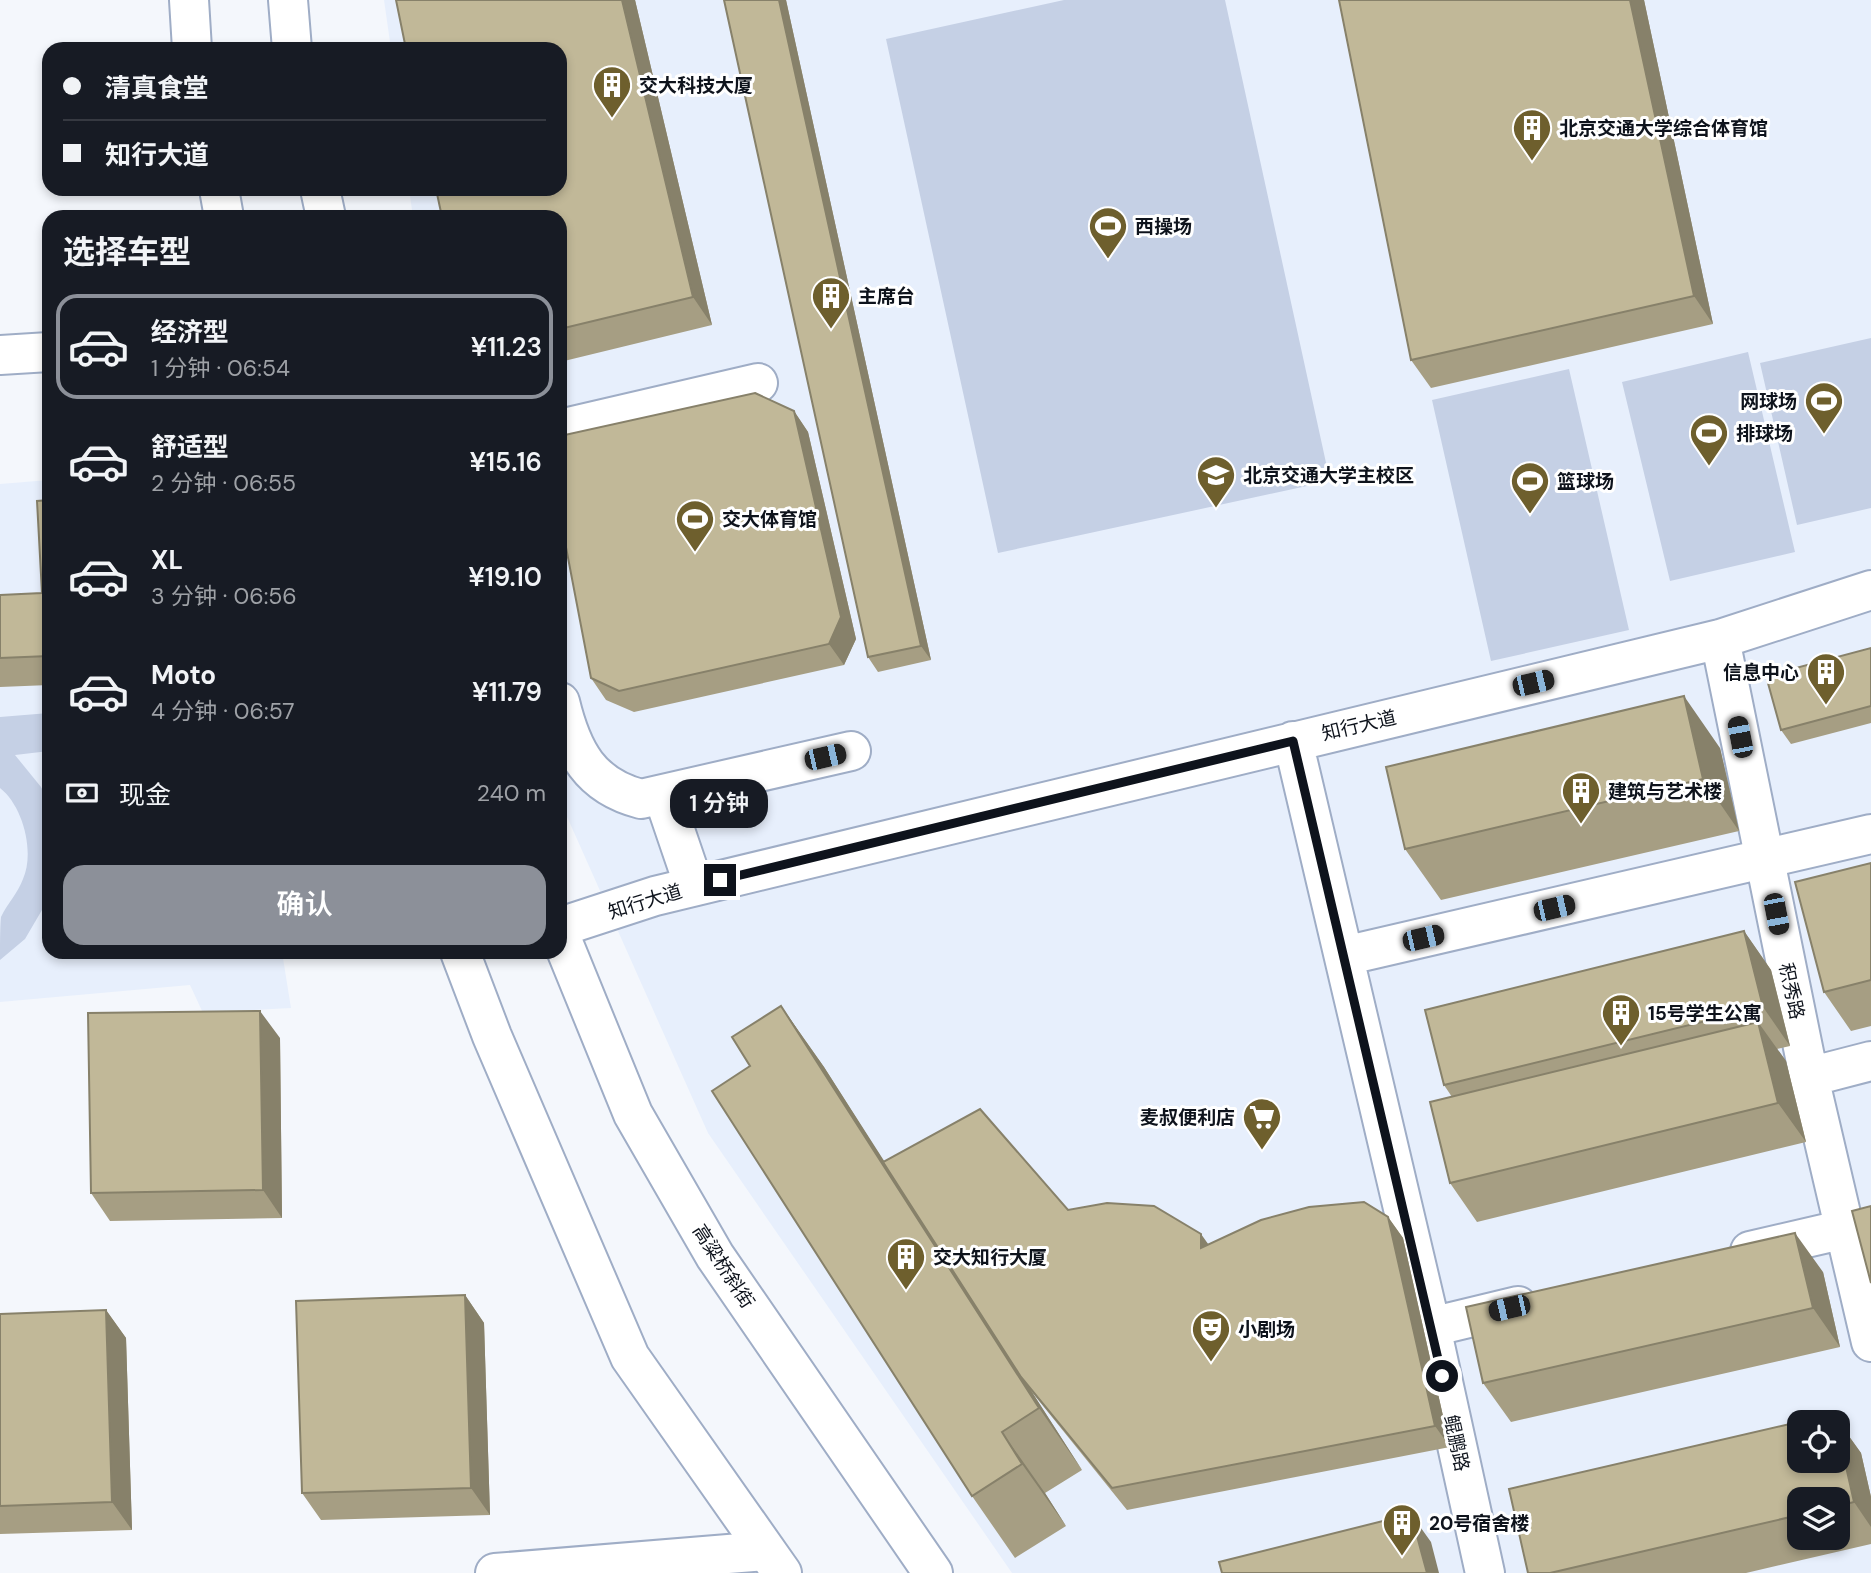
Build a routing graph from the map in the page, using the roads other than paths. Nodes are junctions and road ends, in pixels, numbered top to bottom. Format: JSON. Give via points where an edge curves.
{"nodes":[{"id":1,"x":189,"y":0,"type":"edge"},
{"id":2,"x":288,"y":0,"type":"edge"},
{"id":3,"x":192,"y":42,"type":"edge"},
{"id":4,"x":291,"y":42,"type":"edge"},
{"id":5,"x":42,"y":352,"type":"edge"},
{"id":6,"x":0,"y":355,"type":"edge"},
{"id":7,"x":758,"y":383,"type":"dead end"},
{"id":8,"x":567,"y":427,"type":"edge"},
{"id":9,"x":1871,"y":590,"type":"edge"},
{"id":10,"x":1720,"y":639,"type":"junction"},
{"id":11,"x":567,"y":719,"type":"edge"},
{"id":12,"x":1293,"y":741,"type":"junction"},
{"id":13,"x":851,"y":751,"type":"dead end"},
{"id":14,"x":663,"y":796,"type":"junction"},
{"id":15,"x":1871,"y":834,"type":"edge"},
{"id":16,"x":1765,"y":860,"type":"junction"},
{"id":17,"x":694,"y":886,"type":"junction"},
{"id":18,"x":567,"y":926,"type":"edge"},
{"id":19,"x":567,"y":951,"type":"edge"},
{"id":20,"x":1344,"y":956,"type":"junction"},
{"id":21,"x":463,"y":959,"type":"edge"},
{"id":22,"x":1871,"y":1061,"type":"edge"},
{"id":23,"x":1809,"y":1077,"type":"junction"},
{"id":24,"x":1844,"y":1229,"type":"junction"},
{"id":25,"x":1711,"y":1261,"type":"edge"},
{"id":26,"x":1551,"y":1298,"type":"edge"},
{"id":27,"x":1431,"y":1327,"type":"junction"},
{"id":28,"x":1871,"y":1342,"type":"edge"},
{"id":29,"x":774,"y":1562,"type":"edge"},
{"id":30,"x":496,"y":1573,"type":"edge"},
{"id":31,"x":933,"y":1573,"type":"edge"},
{"id":32,"x":1485,"y":1573,"type":"edge"}],
"edges":[{"from":1,"to":3,"type":"street"},
{"from":2,"to":4,"type":"street"},
{"from":5,"to":6,"type":"street"},
{"from":7,"to":8,"type":"street"},
{"from":9,"to":10,"type":"street","name":"知行大道"},
{"from":10,"to":12,"type":"street","name":"知行大道"},
{"from":10,"to":16,"type":"street","name":"积秀路"},
{"from":11,"to":14,"type":"street","via":[[587,769],[615,793],[641,799]]},
{"from":12,"to":17,"type":"street","name":"知行大道"},
{"from":12,"to":20,"type":"street","name":"鲲鹏路"},
{"from":13,"to":14,"type":"street"},
{"from":14,"to":17,"type":"street"},
{"from":15,"to":16,"type":"street"},
{"from":16,"to":20,"type":"street"},
{"from":16,"to":23,"type":"street","name":"积秀路"},
{"from":17,"to":18,"type":"street","name":"知行大道"},
{"from":19,"to":31,"type":"street","name":"高粱桥斜街","via":[[634,1114],[715,1256]]},
{"from":20,"to":27,"type":"street","name":"鲲鹏路"},
{"from":21,"to":29,"type":"street","via":[[630,1357]]},
{"from":22,"to":23,"type":"street"},
{"from":23,"to":24,"type":"street","name":"积秀路"},
{"from":24,"to":25,"type":"street"},
{"from":24,"to":28,"type":"street","name":"积秀路"},
{"from":26,"to":27,"type":"street"},
{"from":27,"to":32,"type":"street","name":"鲲鹏路"},
{"from":29,"to":30,"type":"street"}]}
